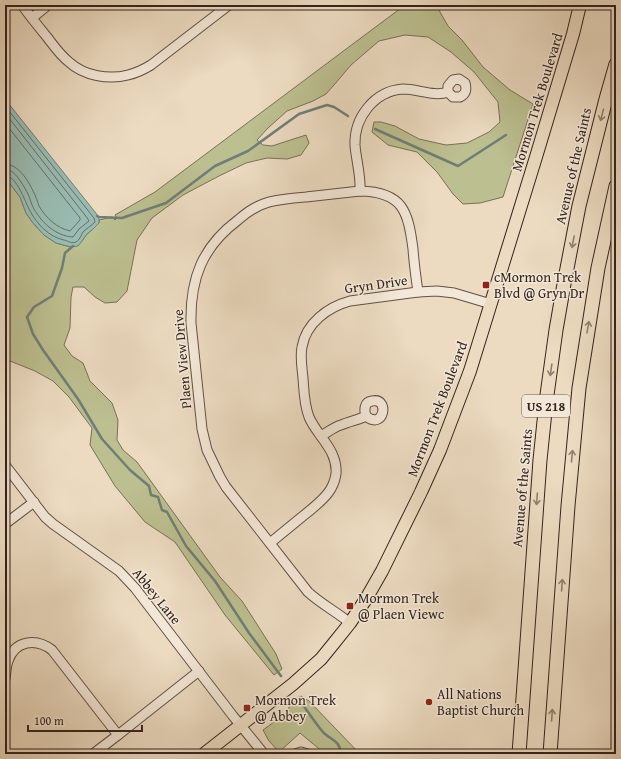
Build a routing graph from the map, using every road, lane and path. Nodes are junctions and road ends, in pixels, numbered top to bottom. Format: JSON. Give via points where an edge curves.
{"nodes":[{"id":1,"x":22,"y":5,"type":"edge"},
{"id":2,"x":48,"y":5,"type":"edge"},
{"id":3,"x":229,"y":5,"type":"edge"},
{"id":4,"x":580,"y":5,"type":"edge"},
{"id":5,"x":32,"y":18,"type":"junction"},
{"id":6,"x":616,"y":64,"type":"edge"},
{"id":7,"x":448,"y":92,"type":"dead end"},
{"id":8,"x":616,"y":186,"type":"edge"},
{"id":9,"x":360,"y":191,"type":"junction"},
{"id":10,"x":418,"y":292,"type":"junction"},
{"id":11,"x":491,"y":304,"type":"junction"},
{"id":12,"x":366,"y":416,"type":"dead end"},
{"id":13,"x":321,"y":436,"type":"junction"},
{"id":14,"x":5,"y":465,"type":"edge"},
{"id":15,"x":34,"y":502,"type":"junction"},
{"id":16,"x":5,"y":524,"type":"edge"},
{"id":17,"x":270,"y":543,"type":"junction"},
{"id":18,"x":350,"y":623,"type":"junction"},
{"id":19,"x":199,"y":671,"type":"junction"},
{"id":20,"x":5,"y":679,"type":"edge"},
{"id":21,"x":241,"y":725,"type":"junction"},
{"id":22,"x":118,"y":734,"type":"junction"},
{"id":23,"x":93,"y":754,"type":"edge"},
{"id":24,"x":204,"y":754,"type":"edge"},
{"id":25,"x":264,"y":754,"type":"edge"},
{"id":26,"x":295,"y":754,"type":"edge"},
{"id":27,"x":308,"y":754,"type":"edge"},
{"id":28,"x":519,"y":754,"type":"edge"},
{"id":29,"x":550,"y":754,"type":"edge"}],
"edges":[{"from":1,"to":5,"type":"street"},
{"from":2,"to":5,"type":"street"},
{"from":3,"to":5,"type":"street","via":[[151,66],[119,77],[92,74],[70,64]]},
{"from":4,"to":11,"type":"main road","name":"Mormon Trek Boulevard"},
{"from":6,"to":28,"type":"highway","name":"Avenue of the Saints","number":"US 218","one_way":true,"via":[[579,206],[556,330],[540,460]]},
{"from":7,"to":9,"type":"street","via":[[438,94],[400,89],[374,100],[364,111],[359,122],[355,145]]},
{"from":29,"to":8,"type":"highway","number":"US 218","one_way":true,"via":[[579,388],[598,268]]},
{"from":9,"to":10,"type":"street","name":"Plaen View Drive","via":[[386,195],[402,208],[411,234]]},
{"from":9,"to":17,"type":"street","name":"Plaen View Drive","via":[[268,202],[245,214],[220,234],[212,245],[204,258],[193,288],[191,323],[202,429],[207,450],[226,487]]},
{"from":10,"to":11,"type":"street","name":"Gryn Drive","via":[[447,292]]},
{"from":10,"to":13,"type":"street","name":"Gryn Drive","via":[[340,304],[329,309],[313,324],[305,336],[301,355],[306,407]]},
{"from":11,"to":18,"type":"main road","name":"Mormon Trek Boulevard","via":[[470,371],[440,450],[382,571]]},
{"from":12,"to":13,"type":"street","via":[[331,429]]},
{"from":13,"to":17,"type":"street","name":"Gryn Drive","via":[[332,452],[336,474],[333,484],[319,503]]},
{"from":14,"to":15,"type":"street","name":"Abbey Lane"},
{"from":15,"to":16,"type":"street"},
{"from":15,"to":19,"type":"street","name":"Abbey Lane","via":[[53,524],[126,578]]},
{"from":17,"to":18,"type":"street","name":"Plaen View Drive","via":[[308,592]]},
{"from":18,"to":21,"type":"main road","name":"Mormon Trek Boulevard","via":[[321,659]]},
{"from":19,"to":21,"type":"street","name":"Abbey Lane"},
{"from":19,"to":22,"type":"street"},
{"from":20,"to":22,"type":"street","via":[[8,660],[17,648],[30,642],[46,645]]},
{"from":21,"to":24,"type":"main road","name":"Mormon Trek Boulevard"},
{"from":21,"to":25,"type":"street","name":"Abbey Lane"},
{"from":22,"to":23,"type":"street"},
{"from":26,"to":27,"type":"street"}]}
